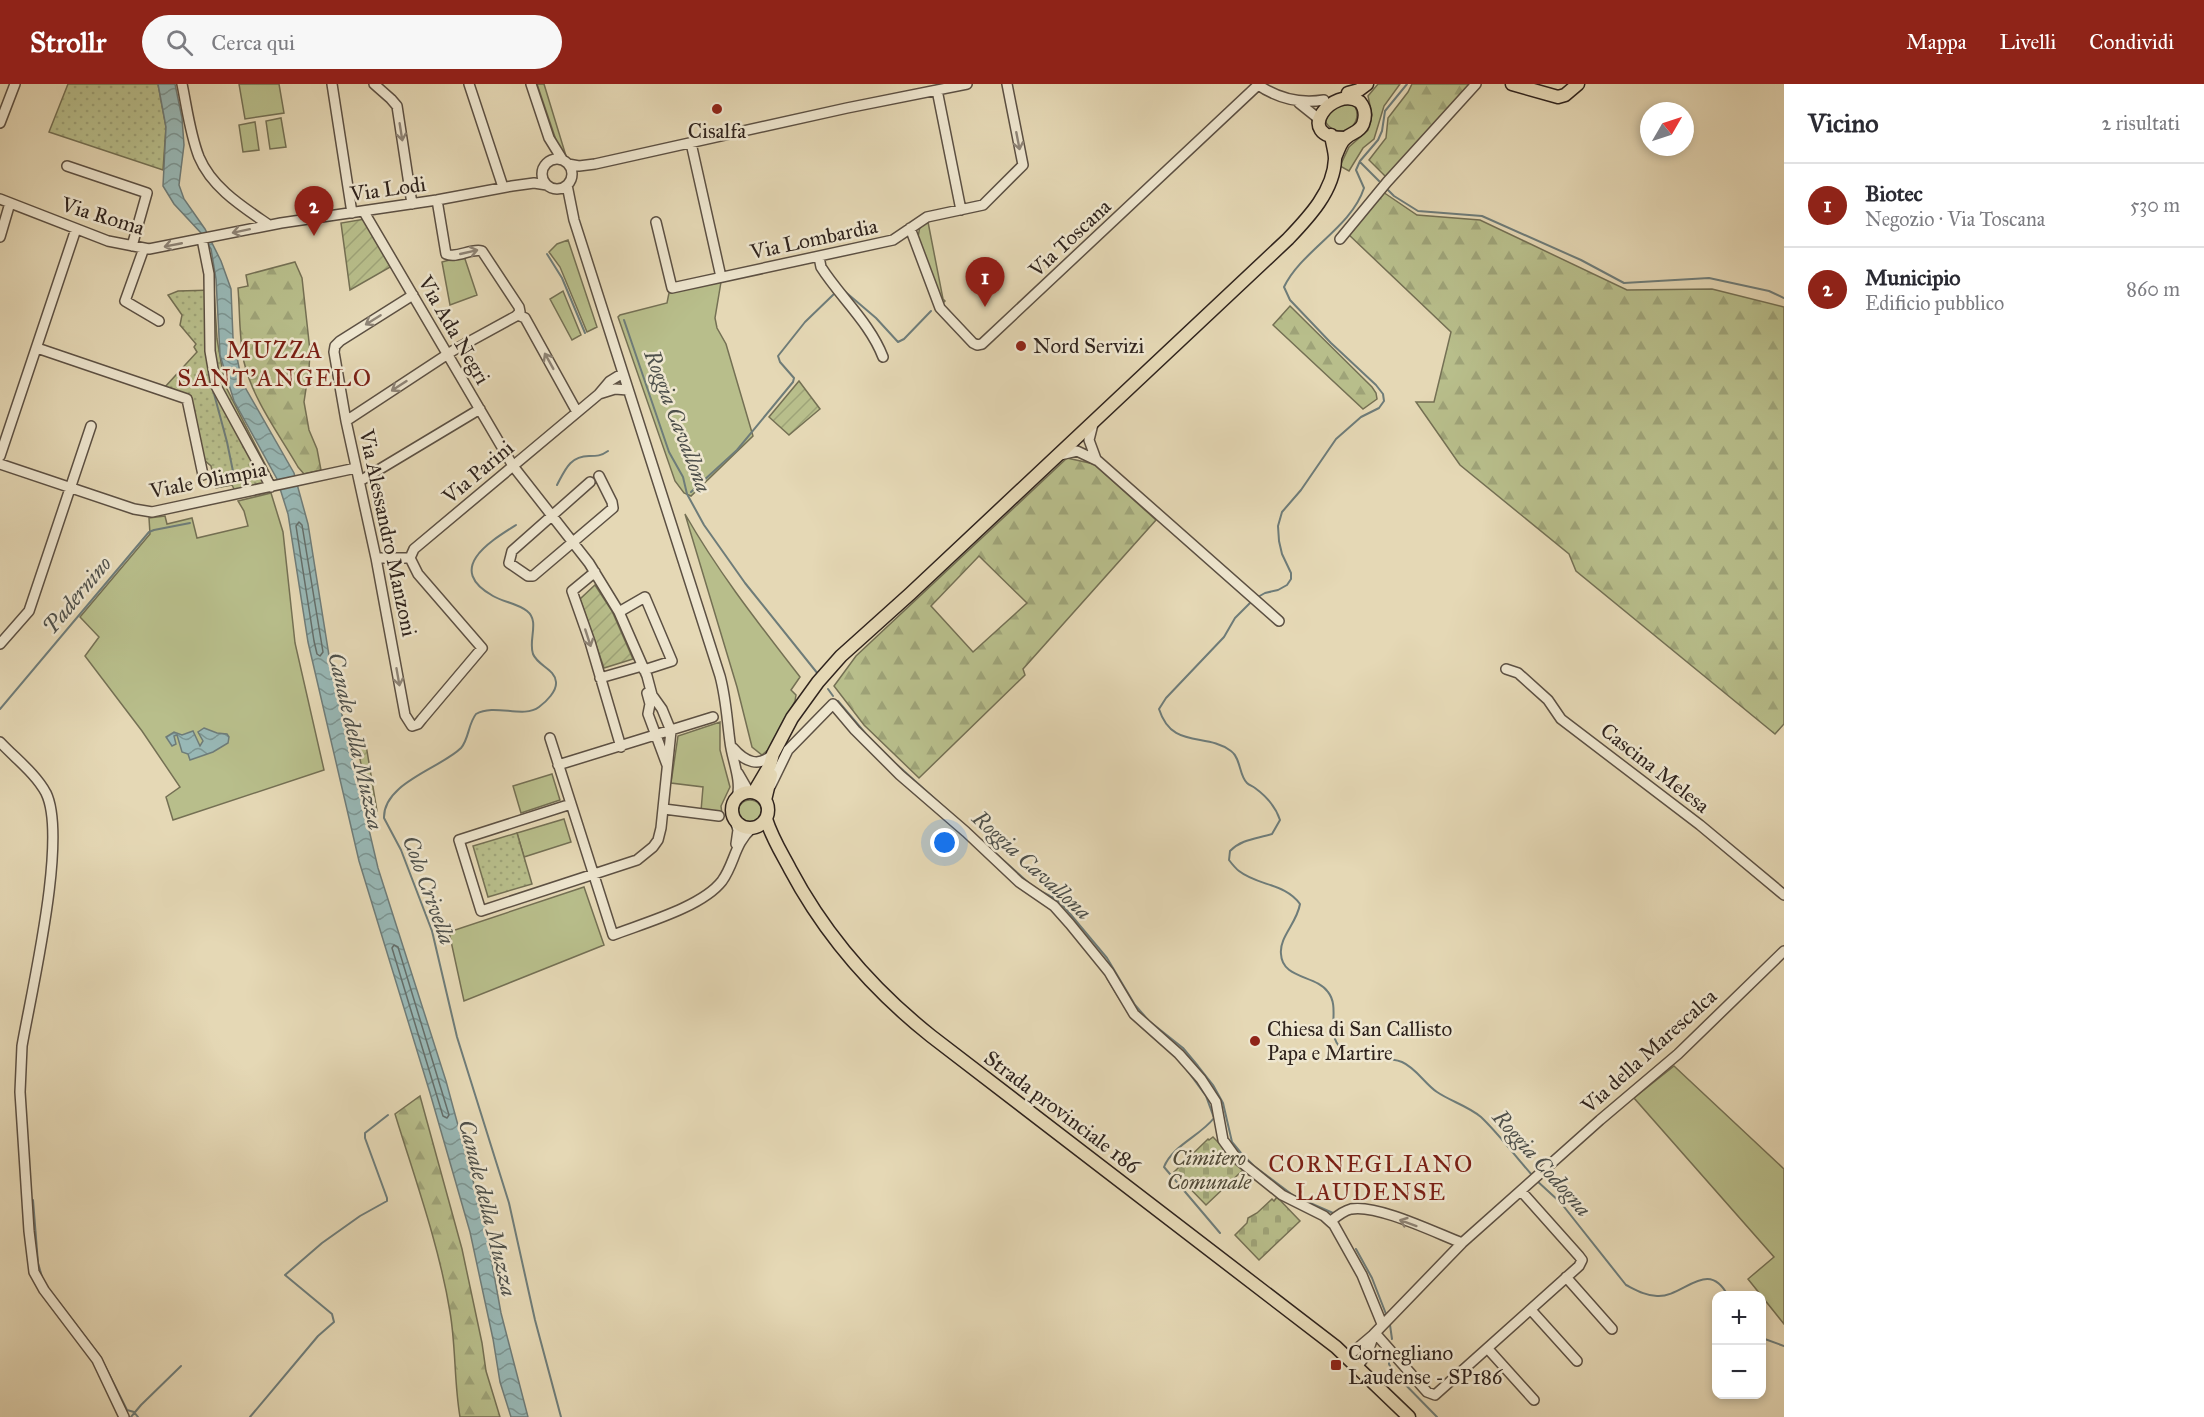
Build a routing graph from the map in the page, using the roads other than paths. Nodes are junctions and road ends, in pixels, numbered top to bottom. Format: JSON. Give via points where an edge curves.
{"nodes":[{"id":1,"x":15,"y":84,"type":"edge"},
{"id":2,"x":182,"y":84,"type":"edge"},
{"id":3,"x":332,"y":84,"type":"edge"},
{"id":4,"x":374,"y":84,"type":"edge"},
{"id":5,"x":470,"y":84,"type":"edge"},
{"id":6,"x":531,"y":84,"type":"edge"},
{"id":7,"x":967,"y":84,"type":"edge"},
{"id":8,"x":1007,"y":84,"type":"edge"},
{"id":9,"x":1258,"y":84,"type":"edge"},
{"id":10,"x":1367,"y":84,"type":"edge"},
{"id":11,"x":1476,"y":84,"type":"edge"},
{"id":12,"x":1512,"y":84,"type":"edge"},
{"id":13,"x":1578,"y":84,"type":"edge"},
{"id":14,"x":1569,"y":89,"type":"edge"},
{"id":15,"x":937,"y":90,"type":"junction"},
{"id":16,"x":1348,"y":93,"type":"junction"},
{"id":17,"x":1324,"y":100,"type":"junction"},
{"id":18,"x":1297,"y":102,"type":"junction"},
{"id":19,"x":1362,"y":104,"type":"junction"},
{"id":20,"x":1319,"y":119,"type":"junction"},
{"id":21,"x":0,"y":123,"type":"edge"},
{"id":22,"x":1331,"y":135,"type":"junction"},
{"id":23,"x":549,"y":138,"type":"junction"},
{"id":24,"x":1345,"y":138,"type":"junction"},
{"id":25,"x":691,"y":142,"type":"junction"},
{"id":26,"x":1335,"y":158,"type":"junction"},
{"id":27,"x":565,"y":161,"type":"junction"},
{"id":28,"x":595,"y":164,"type":"junction"},
{"id":29,"x":67,"y":166,"type":"dead end"},
{"id":30,"x":544,"y":167,"type":"junction"},
{"id":31,"x":569,"y":181,"type":"junction"},
{"id":32,"x":547,"y":185,"type":"junction"},
{"id":33,"x":507,"y":186,"type":"junction"},
{"id":34,"x":557,"y":188,"type":"junction"},
{"id":35,"x":0,"y":199,"type":"edge"},
{"id":36,"x":437,"y":200,"type":"junction"},
{"id":37,"x":10,"y":203,"type":"junction"},
{"id":38,"x":412,"y":204,"type":"junction"},
{"id":39,"x":961,"y":210,"type":"junction"},
{"id":40,"x":364,"y":212,"type":"junction"},
{"id":41,"x":352,"y":213,"type":"junction"},
{"id":42,"x":574,"y":220,"type":"junction"},
{"id":43,"x":656,"y":222,"type":"dead end"},
{"id":44,"x":269,"y":225,"type":"junction"},
{"id":45,"x":910,"y":228,"type":"junction"},
{"id":46,"x":76,"y":229,"type":"junction"},
{"id":47,"x":0,"y":237,"type":"edge"},
{"id":48,"x":202,"y":239,"type":"junction"},
{"id":49,"x":1340,"y":239,"type":"dead end"},
{"id":50,"x":132,"y":246,"type":"junction"},
{"id":51,"x":144,"y":248,"type":"junction"},
{"id":52,"x":819,"y":257,"type":"junction"},
{"id":53,"x":721,"y":277,"type":"junction"},
{"id":54,"x":413,"y":294,"type":"junction"},
{"id":55,"x":516,"y":316,"type":"junction"},
{"id":56,"x":159,"y":321,"type":"dead end"},
{"id":57,"x":37,"y":348,"type":"junction"},
{"id":58,"x":448,"y":354,"type":"junction"},
{"id":59,"x":883,"y":357,"type":"dead end"},
{"id":60,"x":623,"y":373,"type":"junction"},
{"id":61,"x":628,"y":390,"type":"junction"},
{"id":62,"x":599,"y":394,"type":"junction"},
{"id":63,"x":480,"y":409,"type":"junction"},
{"id":64,"x":577,"y":412,"type":"junction"},
{"id":65,"x":1095,"y":420,"type":"junction"},
{"id":66,"x":346,"y":421,"type":"junction"},
{"id":67,"x":91,"y":426,"type":"dead end"},
{"id":68,"x":0,"y":456,"type":"edge"},
{"id":69,"x":1056,"y":457,"type":"junction"},
{"id":70,"x":1098,"y":461,"type":"junction"},
{"id":71,"x":0,"y":464,"type":"edge"},
{"id":72,"x":513,"y":466,"type":"junction"},
{"id":73,"x":356,"y":468,"type":"junction"},
{"id":74,"x":203,"y":474,"type":"dead end"},
{"id":75,"x":599,"y":476,"type":"dead end"},
{"id":76,"x":360,"y":481,"type":"junction"},
{"id":77,"x":590,"y":482,"type":"dead end"},
{"id":78,"x":273,"y":486,"type":"junction"},
{"id":79,"x":71,"y":488,"type":"junction"},
{"id":80,"x":551,"y":515,"type":"junction"},
{"id":81,"x":573,"y":542,"type":"junction"},
{"id":82,"x":376,"y":558,"type":"junction"},
{"id":83,"x":410,"y":558,"type":"junction"},
{"id":84,"x":595,"y":572,"type":"junction"},
{"id":85,"x":619,"y":612,"type":"junction"},
{"id":86,"x":1279,"y":621,"type":"dead end"},
{"id":87,"x":0,"y":629,"type":"edge"},
{"id":88,"x":10,"y":633,"type":"junction"},
{"id":89,"x":865,"y":636,"type":"junction"},
{"id":90,"x":0,"y":644,"type":"edge"},
{"id":91,"x":643,"y":668,"type":"junction"},
{"id":92,"x":1506,"y":669,"type":"dead end"},
{"id":93,"x":600,"y":678,"type":"junction"},
{"id":94,"x":712,"y":717,"type":"dead end"},
{"id":95,"x":671,"y":730,"type":"junction"},
{"id":96,"x":655,"y":736,"type":"junction"},
{"id":97,"x":550,"y":738,"type":"dead end"},
{"id":98,"x":0,"y":742,"type":"edge"},
{"id":99,"x":730,"y":745,"type":"junction"},
{"id":100,"x":621,"y":747,"type":"junction"},
{"id":101,"x":773,"y":754,"type":"junction"},
{"id":102,"x":558,"y":765,"type":"junction"},
{"id":103,"x":736,"y":767,"type":"junction"},
{"id":104,"x":668,"y":768,"type":"junction"},
{"id":105,"x":759,"y":794,"type":"junction"},
{"id":106,"x":736,"y":798,"type":"junction"},
{"id":107,"x":571,"y":804,"type":"junction"},
{"id":108,"x":664,"y":809,"type":"junction"},
{"id":109,"x":719,"y":816,"type":"dead end"},
{"id":110,"x":766,"y":819,"type":"junction"},
{"id":111,"x":735,"y":820,"type":"junction"},
{"id":112,"x":752,"y":828,"type":"junction"},
{"id":113,"x":735,"y":849,"type":"junction"},
{"id":114,"x":780,"y":853,"type":"junction"},
{"id":115,"x":594,"y":876,"type":"junction"},
{"id":116,"x":1784,"y":895,"type":"edge"},
{"id":117,"x":1784,"y":951,"type":"edge"},
{"id":118,"x":1521,"y":1191,"type":"junction"},
{"id":119,"x":1331,"y":1221,"type":"junction"},
{"id":120,"x":1462,"y":1243,"type":"junction"},
{"id":121,"x":1566,"y":1277,"type":"junction"},
{"id":122,"x":1531,"y":1310,"type":"junction"},
{"id":123,"x":1382,"y":1324,"type":"junction"},
{"id":124,"x":1612,"y":1329,"type":"dead end"},
{"id":125,"x":1374,"y":1334,"type":"junction"},
{"id":126,"x":1488,"y":1349,"type":"junction"},
{"id":127,"x":1347,"y":1357,"type":"junction"},
{"id":128,"x":1577,"y":1361,"type":"dead end"},
{"id":129,"x":1358,"y":1366,"type":"junction"},
{"id":130,"x":1534,"y":1401,"type":"dead end"},
{"id":131,"x":124,"y":1417,"type":"edge"},
{"id":132,"x":1409,"y":1417,"type":"edge"}],
"edges":[{"from":1,"to":21,"type":"street"},
{"from":2,"to":44,"type":"street","via":[[197,149],[209,174],[236,202]]},
{"from":3,"to":41,"type":"street"},
{"from":4,"to":38,"type":"street","one_way":true,"via":[[397,106]]},
{"from":5,"to":33,"type":"street"},
{"from":6,"to":23,"type":"street"},
{"from":7,"to":15,"type":"street"},
{"from":8,"to":39,"type":"street","name":"Via Lombardia","one_way":true,"via":[[1023,165],[983,205]]},
{"from":9,"to":18,"type":"street"},
{"from":9,"to":45,"type":"street","name":"Via Toscana","via":[[982,344],[973,343],[940,308]]},
{"from":10,"to":16,"type":"main road"},
{"from":10,"to":19,"type":"main road"},
{"from":11,"to":49,"type":"street"},
{"from":12,"to":14,"type":"main road","via":[[1554,97]]},
{"from":13,"to":14,"type":"main road"},
{"from":15,"to":25,"type":"street"},
{"from":15,"to":39,"type":"street"},
{"from":16,"to":17,"type":"main road","via":[[1335,93]]},
{"from":16,"to":19,"type":"main road"},
{"from":17,"to":18,"type":"street"},
{"from":17,"to":20,"type":"main road"},
{"from":18,"to":20,"type":"street"},
{"from":19,"to":24,"type":"main road","via":[[1363,125]]},
{"from":20,"to":22,"type":"main road"},
{"from":22,"to":24,"type":"main road"},
{"from":22,"to":26,"type":"main road"},
{"from":23,"to":27,"type":"street"},
{"from":23,"to":30,"type":"street"},
{"from":24,"to":26,"type":"main road"},
{"from":25,"to":28,"type":"street"},
{"from":25,"to":53,"type":"street"},
{"from":26,"to":65,"type":"main road","via":[[1329,181],[1312,214]]},
{"from":27,"to":28,"type":"street","via":[[579,166]]},
{"from":27,"to":30,"type":"street","via":[[553,159]]},
{"from":27,"to":31,"type":"street","via":[[572,173]]},
{"from":28,"to":31,"type":"street"},
{"from":29,"to":50,"type":"street","via":[[147,193]]},
{"from":30,"to":32,"type":"street"},
{"from":30,"to":33,"type":"street","name":"Via Lodi"},
{"from":31,"to":34,"type":"street"},
{"from":31,"to":42,"type":"street"},
{"from":32,"to":33,"type":"street","name":"Via Lodi"},
{"from":32,"to":34,"type":"street"},
{"from":33,"to":36,"type":"street","name":"Via Lodi"},
{"from":34,"to":42,"type":"street"},
{"from":35,"to":37,"type":"street","name":"Via Roma"},
{"from":36,"to":38,"type":"street","name":"Via Lodi"},
{"from":36,"to":55,"type":"street","one_way":true,"via":[[446,254],[482,251],[519,307]]},
{"from":37,"to":46,"type":"street","name":"Via Roma"},
{"from":37,"to":47,"type":"street"},
{"from":38,"to":40,"type":"street","name":"Via Lodi"},
{"from":39,"to":45,"type":"street","name":"Via Lombardia","via":[[927,217]]},
{"from":40,"to":41,"type":"street","name":"Via Lodi"},
{"from":40,"to":54,"type":"street","name":"Via Ada Negri"},
{"from":41,"to":44,"type":"street","name":"Via Lodi"},
{"from":42,"to":60,"type":"street"},
{"from":43,"to":53,"type":"street","name":"Via Lombardia","via":[[672,288]]},
{"from":44,"to":48,"type":"street","name":"Via Roma","one_way":true},
{"from":45,"to":52,"type":"street","name":"Via Lombardia","via":[[893,240]]},
{"from":46,"to":50,"type":"street","name":"Via Roma"},
{"from":46,"to":57,"type":"street"},
{"from":48,"to":51,"type":"street","name":"Via Roma","one_way":true},
{"from":48,"to":78,"type":"street","via":[[209,274],[210,351],[216,386]]},
{"from":50,"to":51,"type":"street","name":"Via Roma"},
{"from":51,"to":56,"type":"street","via":[[125,301]]},
{"from":52,"to":53,"type":"street","name":"Via Lombardia"},
{"from":52,"to":59,"type":"street","via":[[823,271],[867,328]]},
{"from":54,"to":58,"type":"street","name":"Via Ada Negri"},
{"from":54,"to":66,"type":"street","name":"Via Alessandro Manzoni","one_way":true,"via":[[335,346]]},
{"from":55,"to":58,"type":"street"},
{"from":64,"to":55,"type":"street","one_way":true,"via":[[525,318]]},
{"from":57,"to":68,"type":"street"},
{"from":57,"to":74,"type":"street","via":[[187,399]]},
{"from":58,"to":63,"type":"street","name":"Via Ada Negri"},
{"from":58,"to":66,"type":"street","one_way":true},
{"from":60,"to":61,"type":"street"},
{"from":60,"to":62,"type":"street","name":"Via Parini"},
{"from":61,"to":62,"type":"street"},
{"from":61,"to":99,"type":"street","via":[[720,676]]},
{"from":62,"to":64,"type":"street","name":"Via Parini"},
{"from":63,"to":72,"type":"street","name":"Via Ada Negri"},
{"from":63,"to":76,"type":"street"},
{"from":64,"to":72,"type":"street","name":"Via Parini"},
{"from":65,"to":69,"type":"main road"},
{"from":65,"to":70,"type":"street","via":[[1089,440]]},
{"from":66,"to":73,"type":"street","name":"Via Alessandro Manzoni"},
{"from":67,"to":79,"type":"street"},
{"from":69,"to":70,"type":"street","via":[[1077,451]]},
{"from":69,"to":89,"type":"main road"},
{"from":70,"to":86,"type":"street"},
{"from":71,"to":79,"type":"street","name":"Viale Olimpia"},
{"from":72,"to":80,"type":"street","name":"Via Ada Negri"},
{"from":72,"to":83,"type":"street","name":"Via Parini","via":[[414,549]]},
{"from":73,"to":76,"type":"street","name":"Via Alessandro Manzoni"},
{"from":73,"to":78,"type":"street","name":"Viale Olimpia"},
{"from":75,"to":81,"type":"street","via":[[613,508]]},
{"from":76,"to":82,"type":"street","name":"Via Alessandro Manzoni"},
{"from":77,"to":80,"type":"street"},
{"from":78,"to":79,"type":"street","name":"Viale Olimpia","via":[[152,512]]},
{"from":79,"to":88,"type":"street","via":[[29,611]]},
{"from":80,"to":81,"type":"street","name":"Via Ada Negri"},
{"from":80,"to":81,"type":"street","via":[[512,551],[509,563],[533,576]]},
{"from":81,"to":84,"type":"street","name":"Via Ada Negri"},
{"from":82,"to":83,"type":"street"},
{"from":82,"to":83,"type":"street","name":"Via Alessandro Manzoni","one_way":true,"via":[[405,715],[412,726],[482,648],[418,574]]},
{"from":84,"to":85,"type":"street","name":"Via Ada Negri"},
{"from":84,"to":93,"type":"street","one_way":true,"via":[[572,591]]},
{"from":85,"to":91,"type":"street","name":"Via Ada Negri"},
{"from":85,"to":91,"type":"street","via":[[645,597],[660,629],[672,661]]},
{"from":87,"to":88,"type":"street"},
{"from":88,"to":90,"type":"street"},
{"from":89,"to":101,"type":"main road","via":[[801,703]]},
{"from":89,"to":105,"type":"main road","via":[[817,695]]},
{"from":91,"to":93,"type":"street"},
{"from":91,"to":95,"type":"street"},
{"from":91,"to":96,"type":"street","via":[[650,704],[648,714]]},
{"from":92,"to":116,"type":"street","name":"Cascina Melesa","via":[[1518,673],[1548,700],[1561,719]]},
{"from":93,"to":100,"type":"street"},
{"from":94,"to":95,"type":"street"},
{"from":95,"to":96,"type":"street"},
{"from":95,"to":104,"type":"street"},
{"from":96,"to":100,"type":"street"},
{"from":96,"to":104,"type":"street"},
{"from":97,"to":102,"type":"street"},
{"from":98,"to":131,"type":"street","via":[[41,786],[52,817],[48,898],[20,1068],[32,1262],[38,1281],[102,1368]]},
{"from":99,"to":101,"type":"street","via":[[741,757],[755,763],[762,763]]},
{"from":99,"to":103,"type":"street"},
{"from":100,"to":102,"type":"street"},
{"from":101,"to":105,"type":"main road"},
{"from":102,"to":107,"type":"street"},
{"from":103,"to":105,"type":"street"},
{"from":103,"to":106,"type":"street"},
{"from":104,"to":108,"type":"street"},
{"from":105,"to":106,"type":"main road"},
{"from":105,"to":110,"type":"main road","via":[[768,806]]},
{"from":105,"to":119,"type":"street","via":[[788,750],[833,704],[900,775],[1070,924],[1109,972],[1134,1014],[1201,1079],[1216,1102],[1223,1140],[1236,1158],[1282,1195]]},
{"from":106,"to":111,"type":"main road","via":[[732,809]]},
{"from":107,"to":115,"type":"street"},
{"from":107,"to":115,"type":"street","via":[[459,840],[481,911]]},
{"from":108,"to":109,"type":"street"},
{"from":108,"to":115,"type":"street","via":[[658,840],[647,854]]},
{"from":110,"to":112,"type":"main road"},
{"from":110,"to":114,"type":"main road"},
{"from":111,"to":112,"type":"main road"},
{"from":111,"to":113,"type":"street"},
{"from":112,"to":113,"type":"street"},
{"from":112,"to":114,"type":"main road"},
{"from":113,"to":115,"type":"street","via":[[725,875],[704,897],[613,935]]},
{"from":114,"to":127,"type":"main road","name":"Strada provinciale 186","via":[[835,941],[902,1013]]},
{"from":117,"to":118,"type":"street","name":"Via della Marescalca","via":[[1678,1054]]},
{"from":118,"to":120,"type":"street","name":"Via della Marescalca"},
{"from":118,"to":121,"type":"street","via":[[1581,1258],[1579,1266]]},
{"from":120,"to":119,"type":"street","one_way":true,"via":[[1371,1209],[1351,1209]]},
{"from":119,"to":123,"type":"street","via":[[1362,1275]]},
{"from":120,"to":123,"type":"street","name":"Via della Marescalca"},
{"from":121,"to":122,"type":"street"},
{"from":121,"to":124,"type":"street"},
{"from":122,"to":126,"type":"street"},
{"from":122,"to":128,"type":"street"},
{"from":123,"to":125,"type":"street","name":"Via della Marescalca"},
{"from":125,"to":126,"type":"street","via":[[1432,1395]]},
{"from":125,"to":127,"type":"street"},
{"from":125,"to":129,"type":"street"},
{"from":126,"to":130,"type":"street"},
{"from":127,"to":129,"type":"main road","name":"Strada provinciale 186"},
{"from":129,"to":132,"type":"main road","name":"Strada provinciale 186"}]}
